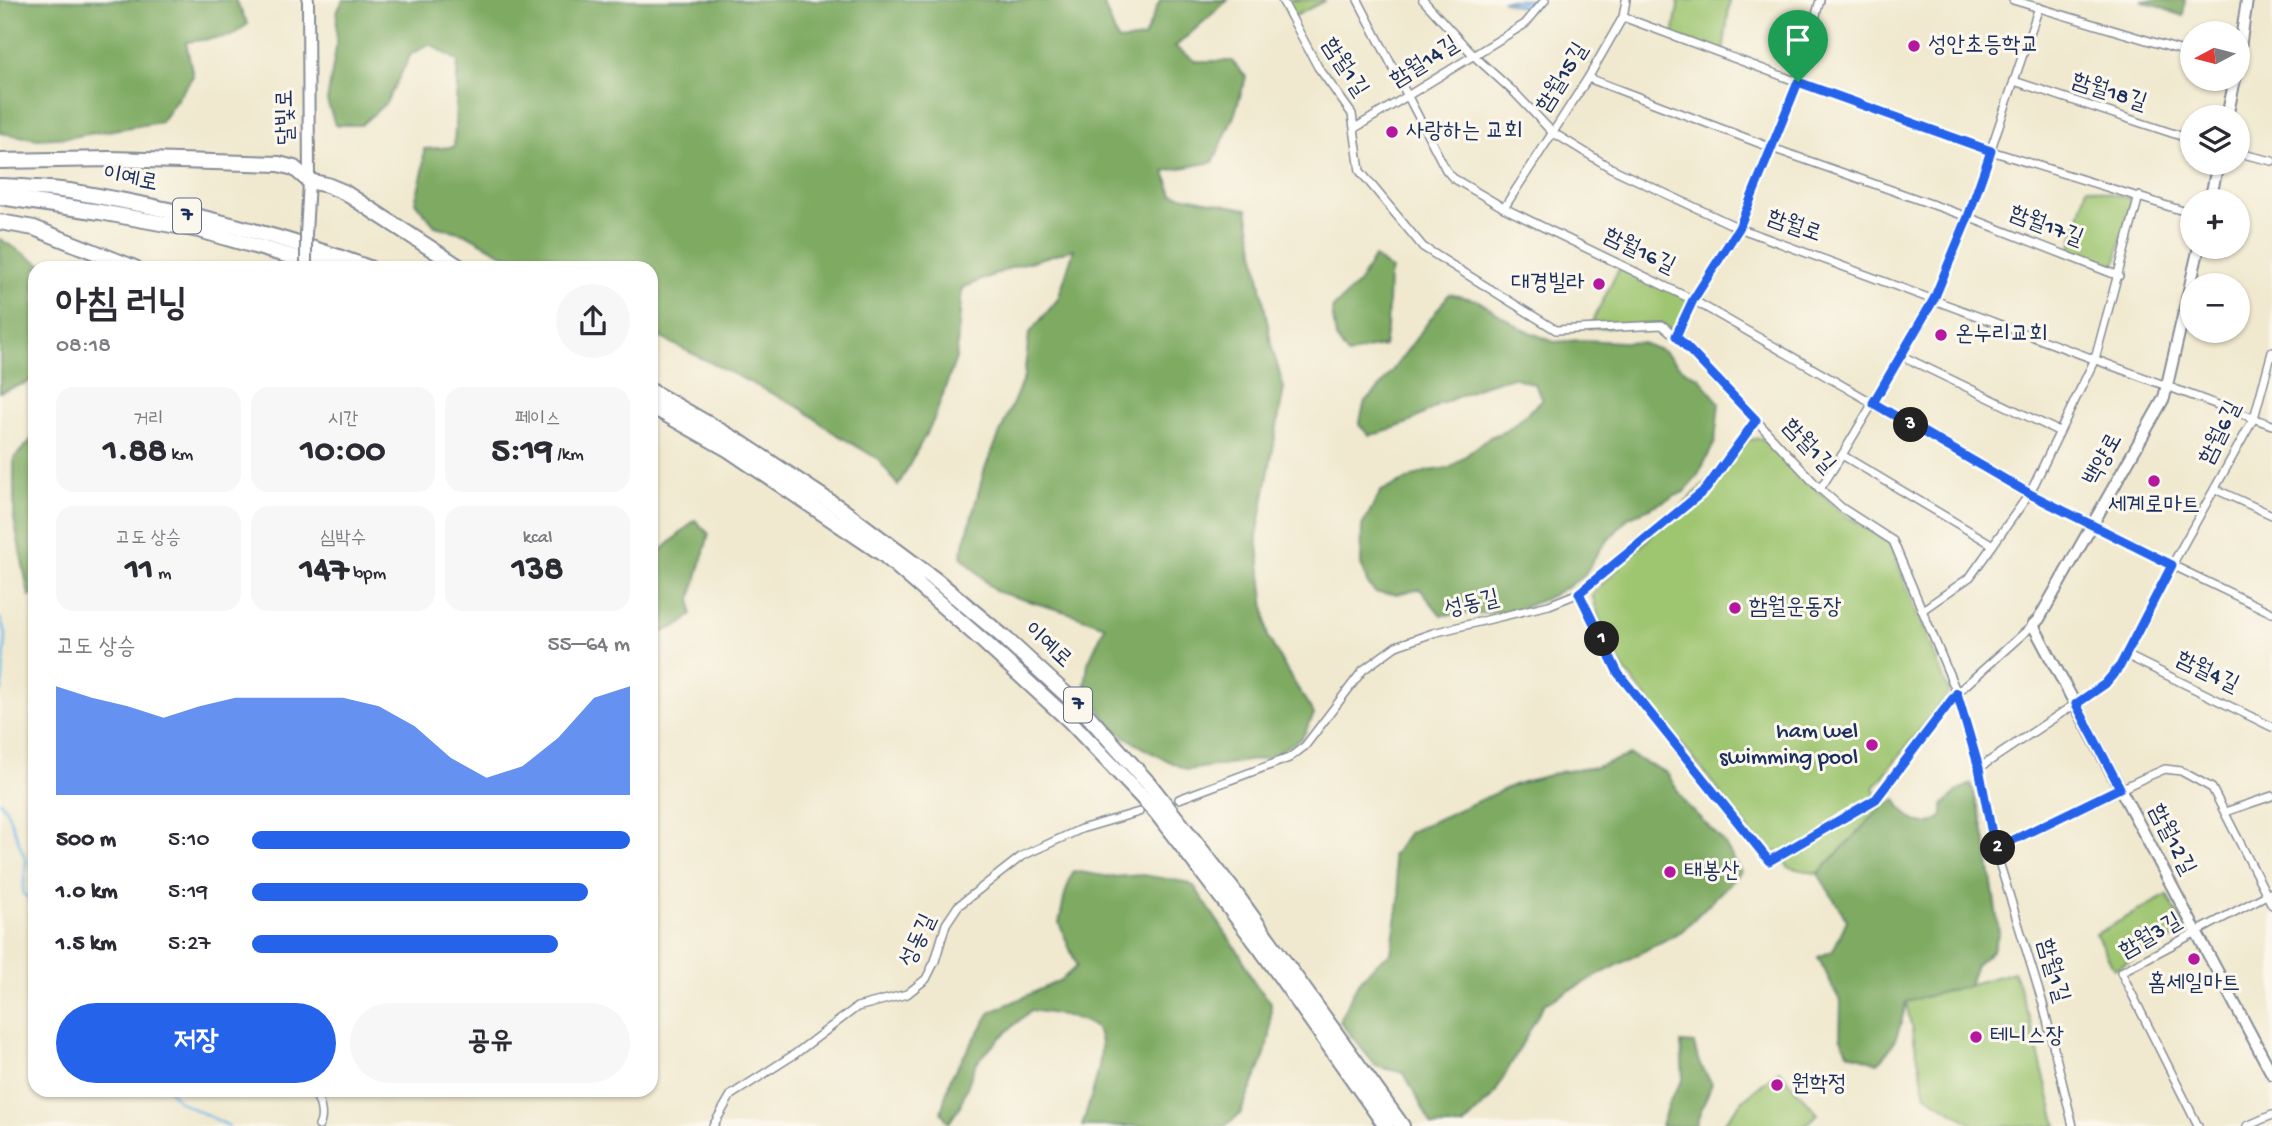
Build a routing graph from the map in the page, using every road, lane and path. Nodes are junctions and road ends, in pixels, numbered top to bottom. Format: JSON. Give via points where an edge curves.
{"nodes":[{"id":1,"x":308,"y":0,"type":"edge"},
{"id":2,"x":1282,"y":0,"type":"edge"},
{"id":3,"x":1357,"y":0,"type":"edge"},
{"id":4,"x":1423,"y":0,"type":"edge"},
{"id":5,"x":1545,"y":0,"type":"edge"},
{"id":6,"x":1626,"y":0,"type":"edge"},
{"id":7,"x":1820,"y":0,"type":"edge"},
{"id":8,"x":2013,"y":0,"type":"edge"},
{"id":9,"x":2246,"y":0,"type":"edge"},
{"id":10,"x":2039,"y":7,"type":"junction"},
{"id":11,"x":1623,"y":17,"type":"junction"},
{"id":12,"x":2243,"y":21,"type":"edge"},
{"id":13,"x":2180,"y":50,"type":"edge"},
{"id":14,"x":1474,"y":56,"type":"junction"},
{"id":15,"x":1588,"y":78,"type":"junction"},
{"id":16,"x":1798,"y":82,"type":"junction"},
{"id":17,"x":2014,"y":82,"type":"junction"},
{"id":18,"x":1407,"y":97,"type":"junction"},
{"id":19,"x":1355,"y":128,"type":"junction"},
{"id":20,"x":1552,"y":132,"type":"junction"},
{"id":21,"x":2180,"y":136,"type":"edge"},
{"id":22,"x":1772,"y":148,"type":"junction"},
{"id":23,"x":1991,"y":151,"type":"junction"},
{"id":24,"x":2250,"y":156,"type":"edge"},
{"id":25,"x":0,"y":161,"type":"edge"},
{"id":26,"x":2272,"y":161,"type":"edge"},
{"id":27,"x":309,"y":181,"type":"junction"},
{"id":28,"x":0,"y":186,"type":"edge"},
{"id":29,"x":2139,"y":196,"type":"junction"},
{"id":30,"x":0,"y":197,"type":"edge"},
{"id":31,"x":1504,"y":208,"type":"junction"},
{"id":32,"x":2180,"y":210,"type":"edge"},
{"id":33,"x":1968,"y":217,"type":"junction"},
{"id":34,"x":0,"y":222,"type":"edge"},
{"id":35,"x":1739,"y":228,"type":"junction"},
{"id":36,"x":2196,"y":259,"type":"edge"},
{"id":37,"x":117,"y":261,"type":"edge"},
{"id":38,"x":306,"y":261,"type":"edge"},
{"id":39,"x":307,"y":261,"type":"edge"},
{"id":40,"x":348,"y":261,"type":"edge"},
{"id":41,"x":450,"y":261,"type":"edge"},
{"id":42,"x":2119,"y":276,"type":"junction"},
{"id":43,"x":1934,"y":299,"type":"junction"},
{"id":44,"x":1693,"y":300,"type":"junction"},
{"id":45,"x":1676,"y":336,"type":"junction"},
{"id":46,"x":2272,"y":352,"type":"edge"},
{"id":47,"x":1902,"y":356,"type":"junction"},
{"id":48,"x":2095,"y":359,"type":"junction"},
{"id":49,"x":2165,"y":386,"type":"junction"},
{"id":50,"x":1873,"y":403,"type":"junction"},
{"id":51,"x":658,"y":406,"type":"edge"},
{"id":52,"x":2253,"y":418,"type":"junction"},
{"id":53,"x":1756,"y":420,"type":"junction"},
{"id":54,"x":2272,"y":425,"type":"edge"},
{"id":55,"x":2058,"y":431,"type":"junction"},
{"id":56,"x":1842,"y":455,"type":"junction"},
{"id":57,"x":1820,"y":489,"type":"junction"},
{"id":58,"x":2216,"y":489,"type":"junction"},
{"id":59,"x":2030,"y":494,"type":"junction"},
{"id":60,"x":2272,"y":514,"type":"edge"},
{"id":61,"x":2092,"y":525,"type":"junction"},
{"id":62,"x":1993,"y":545,"type":"junction"},
{"id":63,"x":2172,"y":565,"type":"junction"},
{"id":64,"x":1579,"y":593,"type":"junction"},
{"id":65,"x":1924,"y":609,"type":"junction"},
{"id":66,"x":2272,"y":613,"type":"edge"},
{"id":67,"x":2033,"y":625,"type":"junction"},
{"id":68,"x":2126,"y":655,"type":"junction"},
{"id":69,"x":1957,"y":693,"type":"junction"},
{"id":70,"x":2076,"y":704,"type":"junction"},
{"id":71,"x":2272,"y":727,"type":"edge"},
{"id":72,"x":1979,"y":768,"type":"junction"},
{"id":73,"x":2120,"y":788,"type":"junction"},
{"id":74,"x":2272,"y":796,"type":"edge"},
{"id":75,"x":1179,"y":799,"type":"dead end"},
{"id":76,"x":1139,"y":811,"type":"dead end"},
{"id":77,"x":2225,"y":812,"type":"junction"},
{"id":78,"x":1995,"y":849,"type":"junction"},
{"id":79,"x":2269,"y":894,"type":"edge"},
{"id":80,"x":2272,"y":905,"type":"edge"},
{"id":81,"x":2196,"y":934,"type":"junction"},
{"id":82,"x":2272,"y":1074,"type":"edge"},
{"id":83,"x":317,"y":1097,"type":"edge"},
{"id":84,"x":2272,"y":1115,"type":"edge"},
{"id":85,"x":319,"y":1126,"type":"edge"},
{"id":86,"x":713,"y":1126,"type":"edge"},
{"id":87,"x":1386,"y":1126,"type":"edge"},
{"id":88,"x":1402,"y":1126,"type":"edge"},
{"id":89,"x":2073,"y":1126,"type":"edge"},
{"id":90,"x":2198,"y":1126,"type":"edge"},
{"id":91,"x":2247,"y":1126,"type":"edge"}],
"edges":[{"from":1,"to":27,"type":"street","name":"달빛로"},
{"from":2,"to":19,"type":"street","name":"함월1길","via":[[1318,67],[1352,114]]},
{"from":3,"to":18,"type":"street","name":"함월16길"},
{"from":4,"to":14,"type":"street","name":"함월로"},
{"from":5,"to":14,"type":"street","name":"함월14길","via":[[1525,24]]},
{"from":6,"to":11,"type":"street","name":"함월15길"},
{"from":7,"to":16,"type":"street"},
{"from":8,"to":10,"type":"street"},
{"from":9,"to":12,"type":"street"},
{"from":10,"to":13,"type":"street"},
{"from":10,"to":17,"type":"street"},
{"from":11,"to":15,"type":"street","name":"함월15길"},
{"from":11,"to":16,"type":"street"},
{"from":14,"to":18,"type":"street","name":"함월14길"},
{"from":14,"to":20,"type":"street","name":"함월로"},
{"from":15,"to":20,"type":"street","name":"함월15길"},
{"from":15,"to":22,"type":"street","name":"함월17길"},
{"from":16,"to":22,"type":"street"},
{"from":16,"to":23,"type":"street"},
{"from":17,"to":21,"type":"street","name":"함월18길"},
{"from":17,"to":23,"type":"street"},
{"from":18,"to":19,"type":"street","name":"함월14길"},
{"from":18,"to":31,"type":"street","name":"함월16길","via":[[1446,170]]},
{"from":19,"to":45,"type":"street","name":"함월1길","via":[[1360,171],[1423,247],[1556,330],[1662,325]]},
{"from":20,"to":31,"type":"street","name":"함월15길"},
{"from":20,"to":35,"type":"street","name":"함월로","via":[[1611,168]]},
{"from":22,"to":33,"type":"street","name":"함월17길"},
{"from":22,"to":35,"type":"street"},
{"from":23,"to":29,"type":"street"},
{"from":23,"to":33,"type":"street"},
{"from":24,"to":26,"type":"street"},
{"from":25,"to":27,"type":"highway","via":[[279,164]]},
{"from":27,"to":38,"type":"street","name":"달빛로","bridge":true},
{"from":27,"to":41,"type":"highway","via":[[344,192]]},
{"from":28,"to":40,"type":"highway","name":"이예로","number":"7","via":[[66,191],[147,206],[279,238]]},
{"from":29,"to":32,"type":"street"},
{"from":29,"to":42,"type":"street"},
{"from":30,"to":39,"type":"highway","name":"이예로","number":"7","via":[[199,230]]},
{"from":31,"to":44,"type":"street","name":"함월16길"},
{"from":33,"to":42,"type":"street","name":"함월17길"},
{"from":33,"to":43,"type":"street"},
{"from":34,"to":37,"type":"highway","via":[[34,229]]},
{"from":35,"to":43,"type":"street","name":"함월로"},
{"from":35,"to":44,"type":"street"},
{"from":36,"to":49,"type":"street","name":"백양로"},
{"from":42,"to":48,"type":"street"},
{"from":43,"to":47,"type":"street"},
{"from":43,"to":48,"type":"street","name":"함월로"},
{"from":44,"to":45,"type":"street"},
{"from":44,"to":50,"type":"street","name":"함월16길"},
{"from":45,"to":53,"type":"street","name":"함월1길"},
{"from":46,"to":52,"type":"street","name":"함월6길"},
{"from":47,"to":50,"type":"street"},
{"from":47,"to":55,"type":"street"},
{"from":48,"to":49,"type":"street","name":"함월로"},
{"from":48,"to":55,"type":"street"},
{"from":49,"to":52,"type":"street","name":"함월로"},
{"from":49,"to":61,"type":"street","name":"백양로","via":[[2164,398]]},
{"from":50,"to":56,"type":"street"},
{"from":50,"to":59,"type":"street","name":"함월16길"},
{"from":51,"to":87,"type":"highway","name":"이예로","number":"7","via":[[883,554],[1069,720],[1164,822]]},
{"from":51,"to":88,"type":"highway","name":"이예로","number":"7","via":[[738,441],[841,509],[927,573],[1082,709],[1150,785],[1232,889]]},
{"from":52,"to":54,"type":"street","name":"함월로"},
{"from":52,"to":58,"type":"street","name":"함월6길"},
{"from":53,"to":57,"type":"street","name":"함월1길"},
{"from":53,"to":64,"type":"street","name":"성동길","via":[[1706,489]]},
{"from":55,"to":59,"type":"street"},
{"from":56,"to":57,"type":"street"},
{"from":56,"to":62,"type":"street"},
{"from":57,"to":65,"type":"street","name":"함월1길","via":[[1894,541]]},
{"from":58,"to":60,"type":"street","name":"함월6길"},
{"from":58,"to":63,"type":"street","name":"함월6길"},
{"from":59,"to":61,"type":"street","name":"함월16길"},
{"from":59,"to":62,"type":"street"},
{"from":61,"to":63,"type":"street","name":"함월16길"},
{"from":61,"to":67,"type":"street","name":"백양로"},
{"from":62,"to":65,"type":"street","via":[[1970,578]]},
{"from":63,"to":66,"type":"street","name":"함월16길"},
{"from":63,"to":68,"type":"street","name":"함월6길"},
{"from":64,"to":69,"type":"street","name":"백양로","via":[[1618,673],[1769,861],[1876,799]]},
{"from":64,"to":75,"type":"street","name":"성동길","via":[[1396,646],[1363,670],[1305,746],[1289,758]]},
{"from":65,"to":69,"type":"street","name":"함월1길"},
{"from":67,"to":69,"type":"street","name":"백양로"},
{"from":67,"to":70,"type":"street","name":"함월12길"},
{"from":68,"to":70,"type":"street","name":"함월6길","via":[[2105,684]]},
{"from":68,"to":71,"type":"street","name":"함월4길"},
{"from":69,"to":72,"type":"street","name":"함월1길"},
{"from":70,"to":72,"type":"street","name":"함월6길"},
{"from":70,"to":73,"type":"street","name":"함월12길"},
{"from":72,"to":78,"type":"street","name":"함월1길"},
{"from":73,"to":77,"type":"street","via":[[2165,769],[2181,771],[2211,788]]},
{"from":73,"to":78,"type":"street"},
{"from":73,"to":81,"type":"street","name":"함월12길"},
{"from":74,"to":77,"type":"street"},
{"from":76,"to":86,"type":"street","name":"성동길","via":[[1081,829],[1022,856],[958,906],[946,924],[926,979],[907,994],[858,1007],[731,1095]]},
{"from":77,"to":79,"type":"street"},
{"from":78,"to":89,"type":"street","name":"함월1길","via":[[2043,1004]]},
{"from":79,"to":80,"type":"street"},
{"from":79,"to":81,"type":"street","name":"함월3길"},
{"from":81,"to":82,"type":"street","name":"함월12길"},
{"from":81,"to":90,"type":"street","name":"함월3길","via":[[2121,972]]},
{"from":83,"to":85,"type":"street"},
{"from":84,"to":91,"type":"street"}]}
